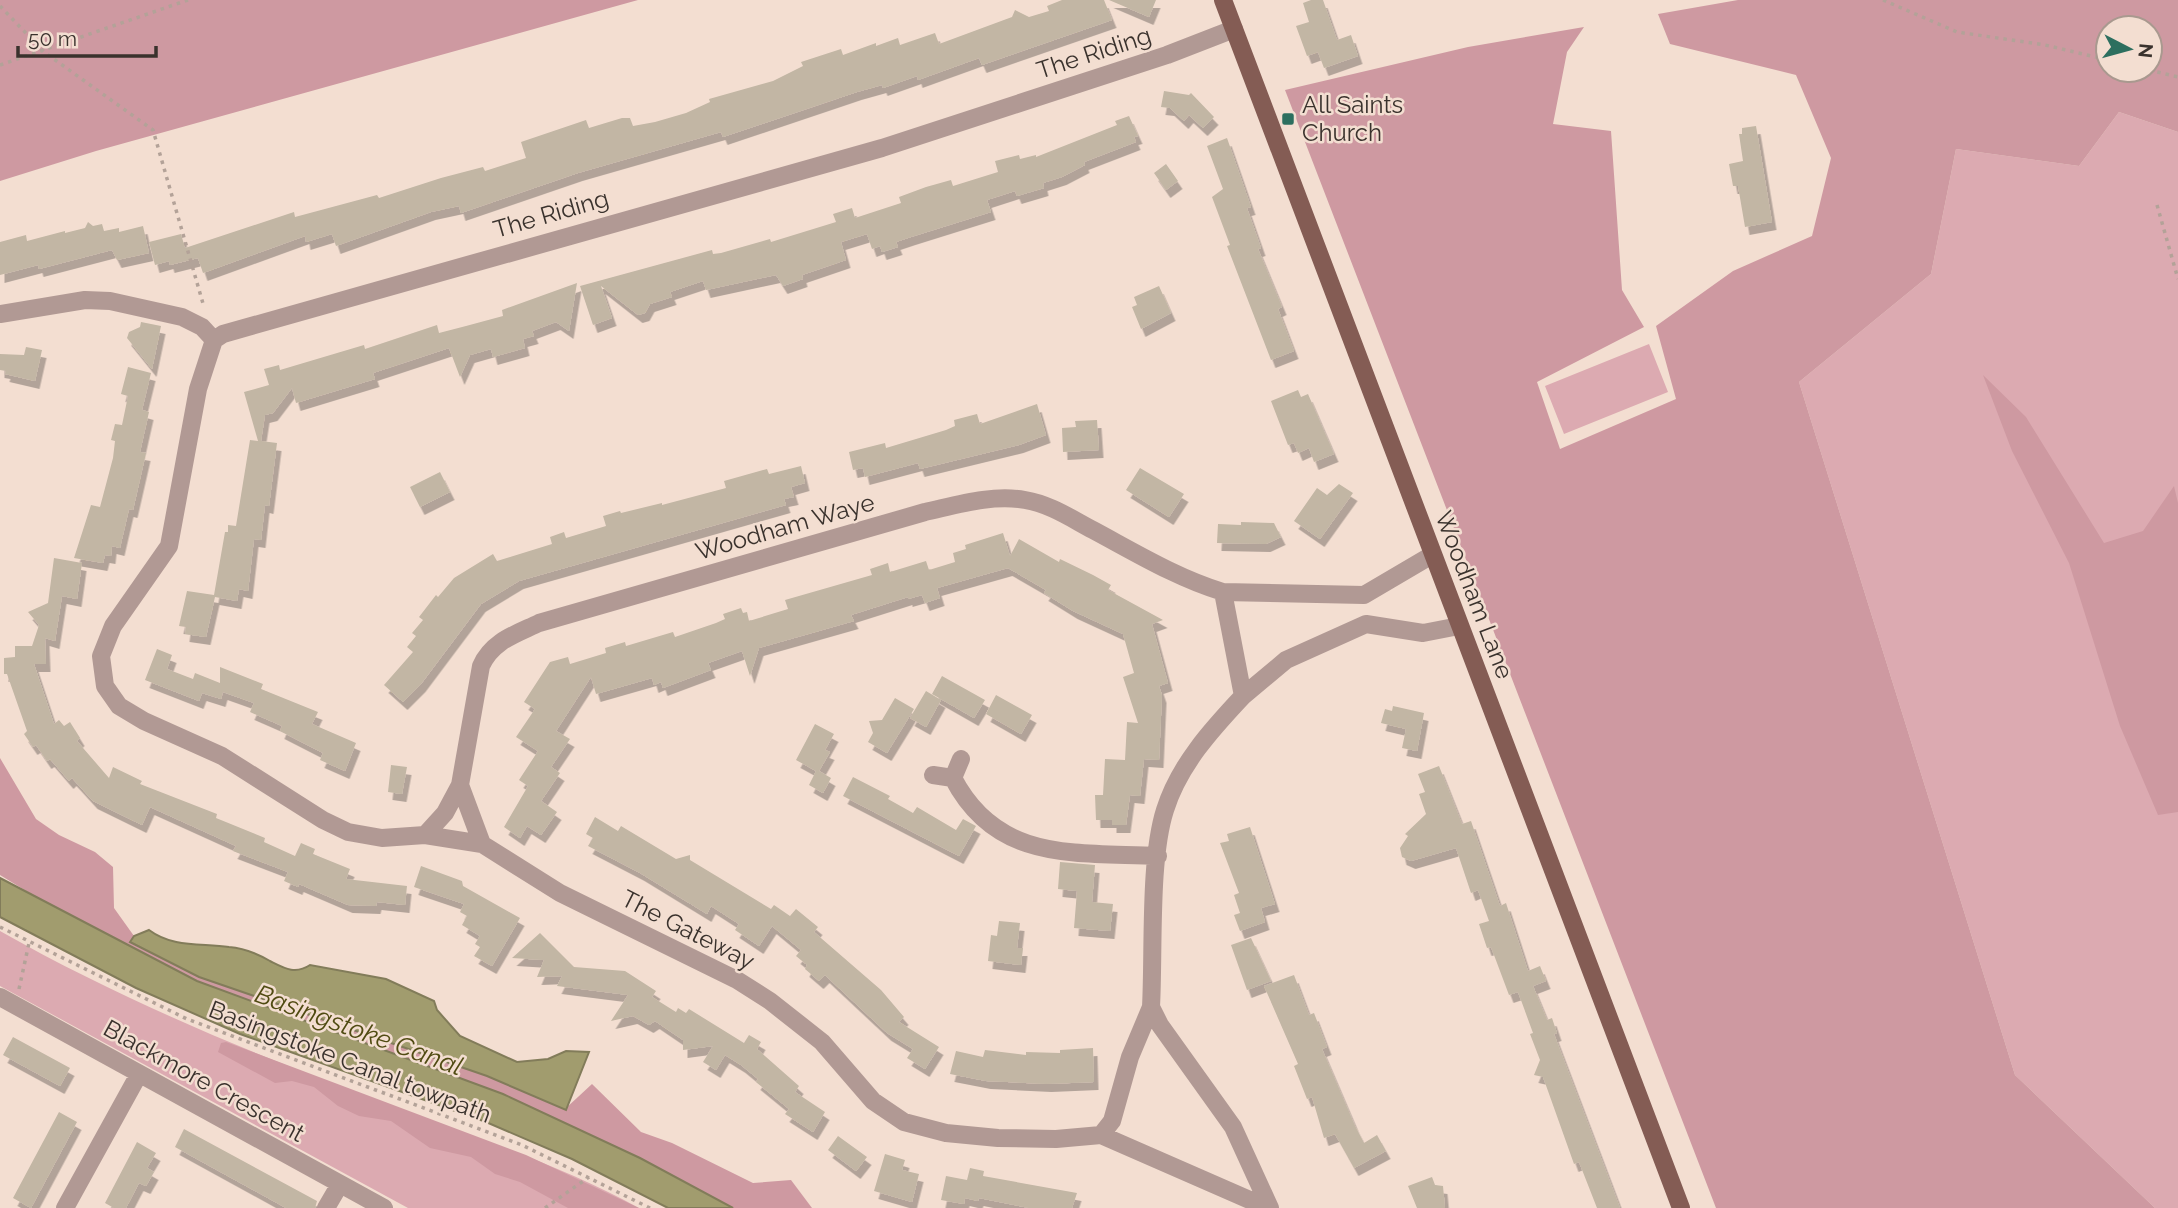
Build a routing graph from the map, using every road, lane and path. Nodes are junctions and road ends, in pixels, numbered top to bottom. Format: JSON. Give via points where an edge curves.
{"nodes":[{"id":1,"x":188,"y":0,"type":"edge"},
{"id":2,"x":1223,"y":0,"type":"edge"},
{"id":3,"x":1884,"y":0,"type":"edge"},
{"id":4,"x":0,"y":6,"type":"edge"},
{"id":5,"x":1234,"y":29,"type":"junction"},
{"id":6,"x":44,"y":52,"type":"junction"},
{"id":7,"x":2094,"y":56,"type":"edge"},
{"id":8,"x":0,"y":65,"type":"edge"},
{"id":9,"x":2157,"y":205,"type":"dead end"},
{"id":10,"x":2178,"y":279,"type":"edge"},
{"id":11,"x":0,"y":314,"type":"edge"},
{"id":12,"x":214,"y":340,"type":"junction"},
{"id":13,"x":1432,"y":555,"type":"junction"},
{"id":14,"x":1223,"y":592,"type":"junction"},
{"id":15,"x":1364,"y":595,"type":"junction"},
{"id":16,"x":1371,"y":624,"type":"junction"},
{"id":17,"x":1459,"y":626,"type":"junction"},
{"id":18,"x":1243,"y":696,"type":"junction"},
{"id":19,"x":961,"y":759,"type":"dead end"},
{"id":20,"x":933,"y":775,"type":"dead end"},
{"id":21,"x":953,"y":778,"type":"junction"},
{"id":22,"x":460,"y":785,"type":"junction"},
{"id":23,"x":425,"y":835,"type":"junction"},
{"id":24,"x":482,"y":844,"type":"junction"},
{"id":25,"x":1158,"y":856,"type":"junction"},
{"id":26,"x":0,"y":927,"type":"edge"},
{"id":27,"x":29,"y":943,"type":"junction"},
{"id":28,"x":4,"y":1000,"type":"edge"},
{"id":29,"x":1151,"y":1007,"type":"junction"},
{"id":30,"x":139,"y":1074,"type":"junction"},
{"id":31,"x":1101,"y":1135,"type":"junction"},
{"id":32,"x":590,"y":1176,"type":"junction"},
{"id":33,"x":340,"y":1184,"type":"junction"},
{"id":34,"x":65,"y":1208,"type":"edge"},
{"id":35,"x":326,"y":1208,"type":"edge"},
{"id":36,"x":384,"y":1208,"type":"edge"},
{"id":37,"x":545,"y":1208,"type":"edge"},
{"id":38,"x":650,"y":1208,"type":"edge"},
{"id":39,"x":1269,"y":1208,"type":"edge"},
{"id":40,"x":1681,"y":1208,"type":"edge"}],
"edges":[{"from":1,"to":6,"type":"path"},
{"from":2,"to":5,"type":"main road","name":"Woodham Lane"},
{"from":3,"to":7,"type":"path","via":[[1957,32],[2045,44]]},
{"from":4,"to":6,"type":"path"},
{"from":5,"to":12,"type":"street","name":"The Riding","via":[[882,148]]},
{"from":5,"to":13,"type":"main road","name":"Woodham Lane"},
{"from":6,"to":8,"type":"path"},
{"from":6,"to":12,"type":"path","via":[[153,130]]},
{"from":9,"to":10,"type":"path"},
{"from":11,"to":12,"type":"street","via":[[85,300],[110,301],[182,317],[202,327]]},
{"from":12,"to":23,"type":"street","name":"The Gateway","via":[[198,389],[169,546],[113,626],[100,663],[105,686],[119,706],[222,757],[348,832],[395,839]]},
{"from":13,"to":15,"type":"street"},
{"from":13,"to":17,"type":"main road","name":"Woodham Lane"},
{"from":14,"to":15,"type":"street","name":"Woodham Waye"},
{"from":14,"to":18,"type":"street"},
{"from":14,"to":22,"type":"street","name":"Woodham Waye","via":[[1197,584],[1035,503],[1009,498],[925,512],[538,623],[509,636],[491,649],[481,666]]},
{"from":15,"to":16,"type":"street"},
{"from":16,"to":17,"type":"street","via":[[1423,633]]},
{"from":16,"to":18,"type":"street","via":[[1286,660]]},
{"from":17,"to":40,"type":"main road","name":"Woodham Lane"},
{"from":18,"to":25,"type":"street","via":[[1198,748],[1181,776],[1166,808]]},
{"from":19,"to":21,"type":"street"},
{"from":20,"to":21,"type":"street"},
{"from":21,"to":25,"type":"street","via":[[963,798],[981,817],[1037,849]]},
{"from":22,"to":23,"type":"street","via":[[445,813]]},
{"from":22,"to":24,"type":"street"},
{"from":23,"to":24,"type":"street","name":"The Gateway"},
{"from":24,"to":31,"type":"street","name":"The Gateway","via":[[560,892],[770,1001],[822,1042],[873,1101],[904,1122],[946,1133],[998,1138]]},
{"from":25,"to":29,"type":"street"},
{"from":26,"to":27,"type":"path","name":"Basingstoke Canal towpath"},
{"from":27,"to":28,"type":"path","via":[[22,986]]},
{"from":27,"to":32,"type":"path","name":"Basingstoke Canal towpath","via":[[187,1019],[522,1145]]},
{"from":28,"to":30,"type":"street","name":"Blackmore Crescent"},
{"from":29,"to":31,"type":"street","via":[[1130,1056],[1112,1121]]},
{"from":29,"to":39,"type":"street","via":[[1233,1127]]},
{"from":30,"to":33,"type":"street","name":"Blackmore Crescent"},
{"from":30,"to":34,"type":"street"},
{"from":31,"to":39,"type":"street","name":"The Gateway"},
{"from":32,"to":37,"type":"path"},
{"from":32,"to":38,"type":"path","name":"Basingstoke Canal towpath"},
{"from":33,"to":35,"type":"street"},
{"from":33,"to":36,"type":"street","name":"Blackmore Crescent"}]}
